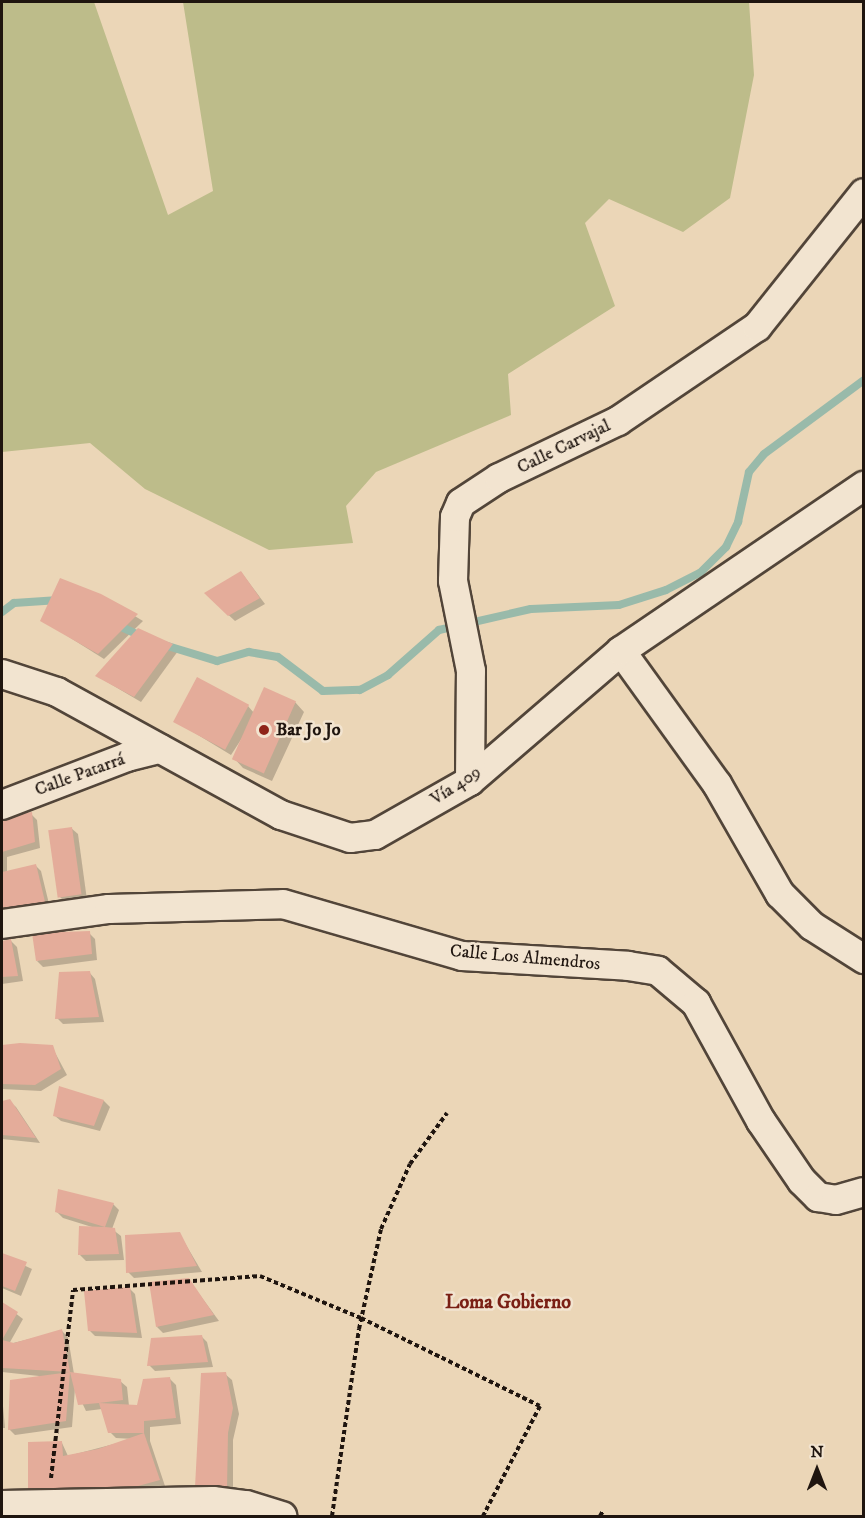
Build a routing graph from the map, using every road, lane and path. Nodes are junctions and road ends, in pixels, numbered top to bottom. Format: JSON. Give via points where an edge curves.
{"nodes":[{"id":1,"x":864,"y":193,"type":"edge"},
{"id":2,"x":864,"y":486,"type":"edge"},
{"id":3,"x":621,"y":651,"type":"junction"},
{"id":4,"x":2,"y":674,"type":"edge"},
{"id":5,"x":160,"y":749,"type":"junction"},
{"id":6,"x":470,"y":781,"type":"junction"},
{"id":7,"x":2,"y":805,"type":"edge"},
{"id":8,"x":2,"y":924,"type":"edge"},
{"id":9,"x":864,"y":959,"type":"edge"},
{"id":10,"x":447,"y":1113,"type":"dead end"},
{"id":11,"x":864,"y":1192,"type":"edge"},
{"id":12,"x":361,"y":1318,"type":"junction"},
{"id":13,"x":2,"y":1505,"type":"edge"},
{"id":14,"x":48,"y":1506,"type":"junction"},
{"id":15,"x":603,"y":1511,"type":"dead end"},
{"id":16,"x":282,"y":1516,"type":"edge"},
{"id":17,"x":332,"y":1516,"type":"edge"},
{"id":18,"x":483,"y":1516,"type":"edge"},
{"id":19,"x":600,"y":1516,"type":"edge"}],
"edges":[{"from":1,"to":6,"type":"street","name":"Calle Carvajal","via":[[758,327],[618,421],[499,478],[461,503],[455,517],[453,581],[471,671]]},
{"from":2,"to":3,"type":"street","name":"Vía 409"},
{"from":3,"to":6,"type":"street","name":"Vía 409"},
{"from":3,"to":9,"type":"street","via":[[717,784],[780,894],[812,926]]},
{"from":4,"to":5,"type":"street","name":"Vía 409","via":[[57,692]]},
{"from":5,"to":6,"type":"street","name":"Vía 409","via":[[281,815],[350,838],[375,835]]},
{"from":5,"to":7,"type":"street","name":"Calle Patarrá","via":[[127,757]]},
{"from":8,"to":11,"type":"street","name":"Calle Los Almendros","via":[[109,909],[284,904],[462,956],[658,971],[696,1003],[761,1121],[802,1182],[818,1197],[836,1200]]},
{"from":10,"to":12,"type":"path","via":[[410,1164],[381,1229]]},
{"from":12,"to":14,"type":"path","via":[[260,1276],[73,1290]]},
{"from":12,"to":17,"type":"path"},
{"from":12,"to":18,"type":"path","via":[[540,1406]]},
{"from":13,"to":14,"type":"street"},
{"from":14,"to":16,"type":"street","via":[[213,1501],[246,1505]]},
{"from":15,"to":19,"type":"path"}]}
